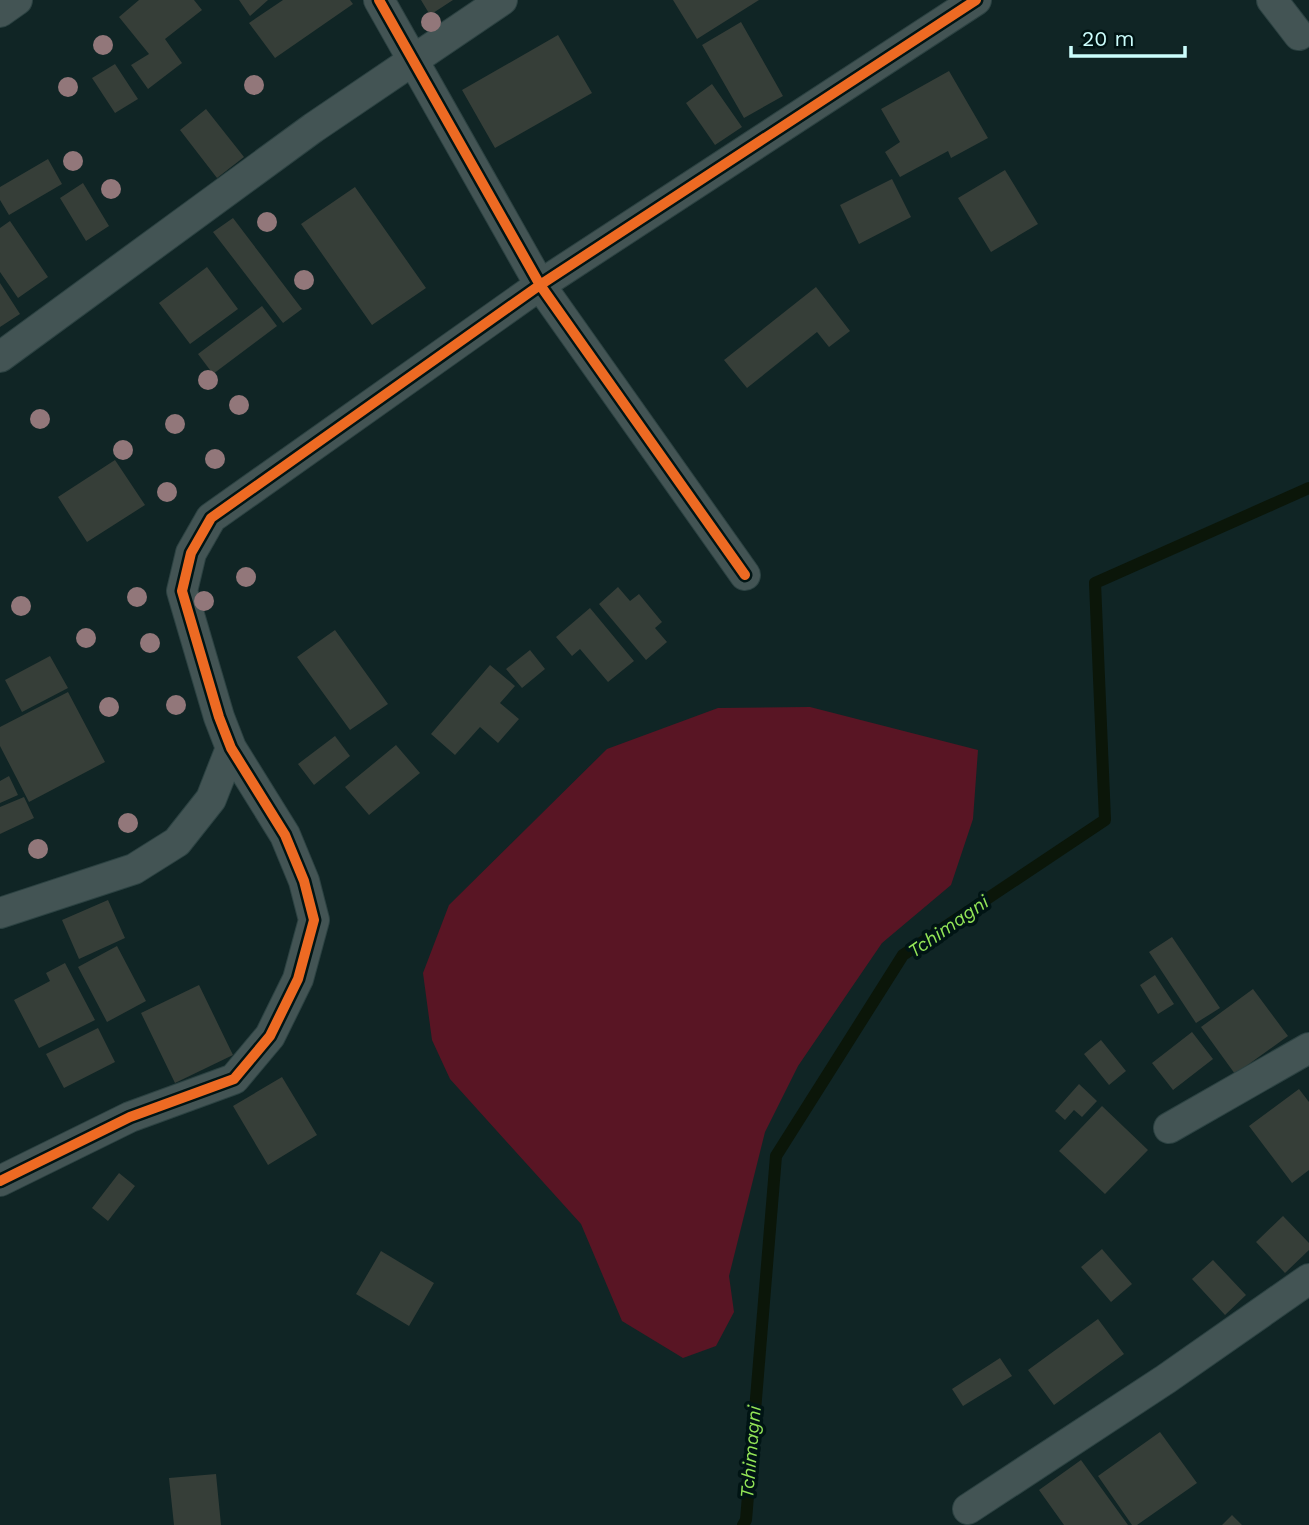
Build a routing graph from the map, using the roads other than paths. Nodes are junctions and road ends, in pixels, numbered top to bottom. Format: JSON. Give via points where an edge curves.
{"nodes":[{"id":1,"x":17,"y":0,"type":"edge"},
{"id":2,"x":379,"y":0,"type":"edge"},
{"id":3,"x":502,"y":0,"type":"edge"},
{"id":4,"x":976,"y":0,"type":"edge"},
{"id":5,"x":1272,"y":0,"type":"edge"},
{"id":6,"x":0,"y":12,"type":"edge"},
{"id":7,"x":1299,"y":34,"type":"dead end"},
{"id":8,"x":414,"y":60,"type":"junction"},
{"id":9,"x":540,"y":285,"type":"junction"},
{"id":10,"x":0,"y":356,"type":"edge"},
{"id":11,"x":746,"y":575,"type":"dead end"},
{"id":12,"x":231,"y":748,"type":"junction"},
{"id":13,"x":0,"y":913,"type":"edge"},
{"id":14,"x":1309,"y":1048,"type":"edge"},
{"id":15,"x":1169,"y":1128,"type":"dead end"},
{"id":16,"x":0,"y":1181,"type":"edge"},
{"id":17,"x":1309,"y":1279,"type":"edge"},
{"id":18,"x":968,"y":1509,"type":"dead end"}],
"edges":[{"from":1,"to":6,"type":"street"},
{"from":2,"to":8,"type":"street"},
{"from":3,"to":8,"type":"street"},
{"from":4,"to":9,"type":"street"},
{"from":5,"to":7,"type":"street"},
{"from":8,"to":9,"type":"street"},
{"from":8,"to":10,"type":"street"},
{"from":9,"to":11,"type":"street"},
{"from":9,"to":12,"type":"street","via":[[212,518],[191,553],[182,592]]},
{"from":12,"to":13,"type":"street","via":[[211,799],[177,842],[134,869]]},
{"from":12,"to":16,"type":"street","via":[[285,835],[314,920],[298,979],[270,1036],[234,1079],[130,1117]]},
{"from":14,"to":15,"type":"street"},
{"from":17,"to":18,"type":"street"}]}
